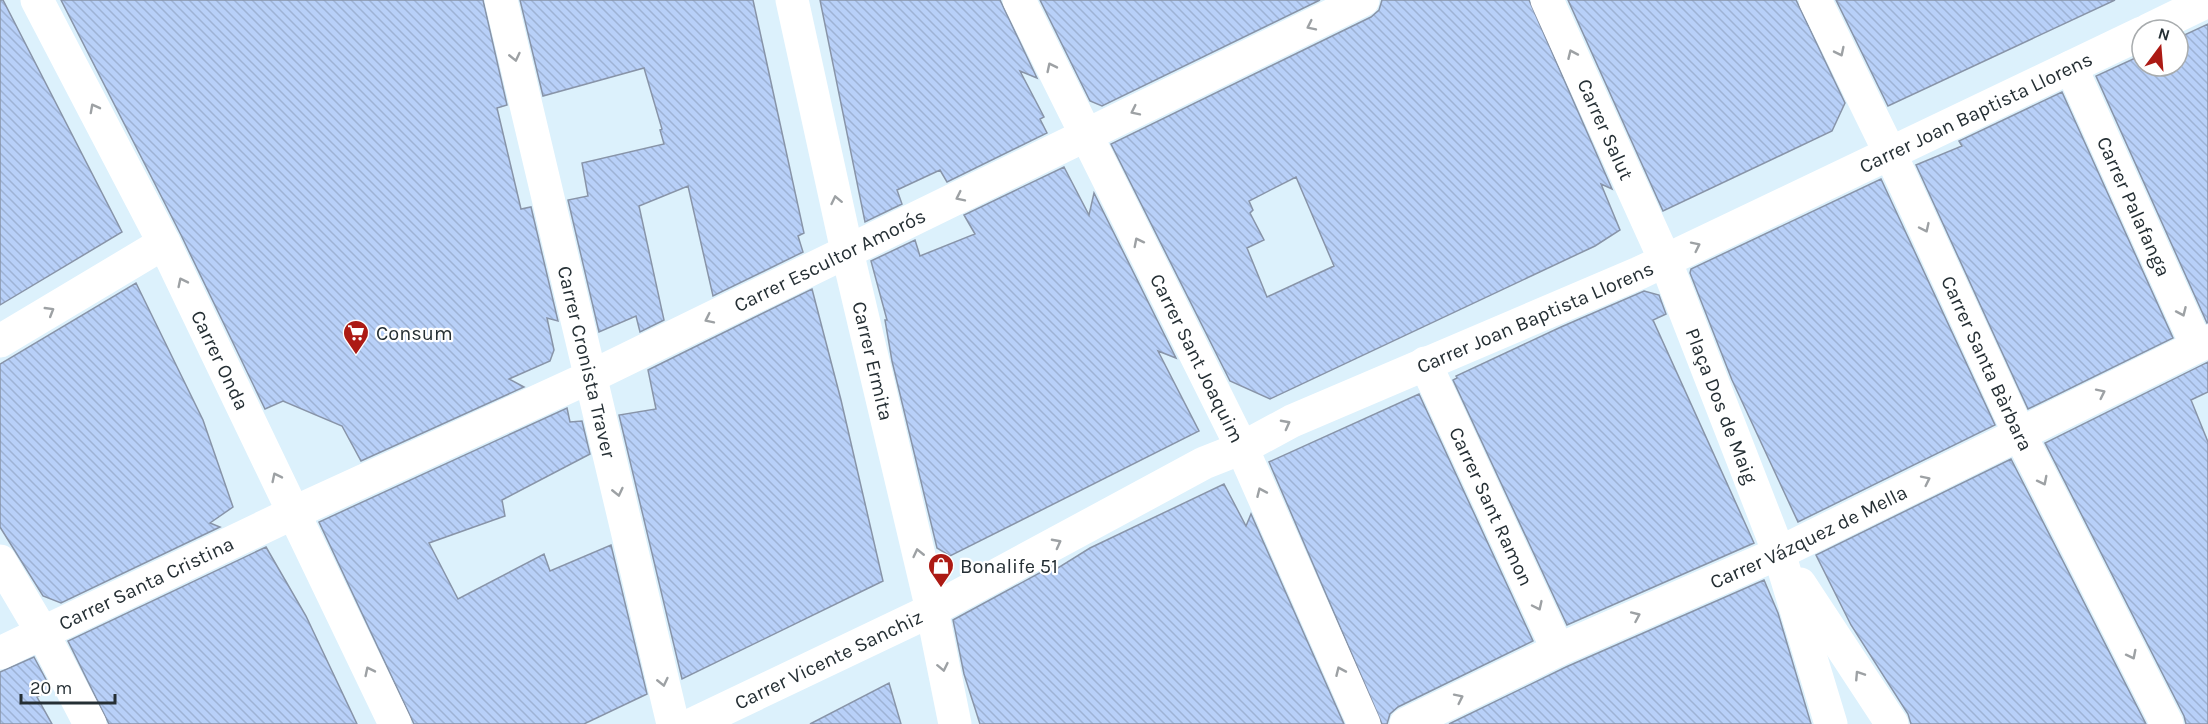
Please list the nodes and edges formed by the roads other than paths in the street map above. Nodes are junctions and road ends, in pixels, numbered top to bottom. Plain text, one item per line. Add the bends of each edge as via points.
1 (37, 0) edge
2 (501, 0) edge
3 (792, 0) edge
4 (1019, 0) edge
5 (1363, 0) edge
6 (1547, 0) edge
7 (1815, 0) edge
8 (2208, 2) edge
9 (2174, 18) edge
10 (2130, 39) edge
11 (2071, 67) junction
12 (1085, 136) junction
13 (1890, 153) junction
14 (164, 243) junction
15 (847, 251) junction
16 (1665, 260) junction
17 (0, 341) edge
18 (2203, 344) edge
19 (1425, 363) junction
20 (590, 377) junction
21 (2019, 434) junction
22 (1242, 448) junction
23 (293, 513) junction
24 (1779, 553) junction
25 (0, 561) edge
26 (932, 610) junction
27 (42, 632) junction
28 (1558, 650) junction
29 (0, 653) edge
30 (90, 724) edge
31 (395, 724) edge
32 (673, 724) edge
33 (693, 724) edge
34 (955, 724) edge
35 (1364, 724) edge
36 (1406, 724) edge
37 (1831, 724) edge
38 (1892, 724) edge
39 (2167, 724) edge

14 -> 1 street, Carrer Onda
2 -> 20 street, Carrer Cronista Traver
15 -> 3 street, Carrer Ermita
12 -> 4 street, Carrer Sant Joaquim
5 -> 12 street, Carrer Escultor Amorós
16 -> 6 street, Carrer Salut
7 -> 13 street, Carrer Santa Bàrbara
8 - 9 street
10 - 11 street, Carrer Joan Baptista Llorens
11 - 13 street, Carrer Joan Baptista Llorens
11 -> 18 street, Carrer Palafanga
12 -> 15 street, Carrer Escultor Amorós
22 -> 12 street, Carrer Sant Joaquim
16 -> 13 street, Carrer Joan Baptista Llorens
13 -> 21 street, Carrer Santa Bàrbara
17 -> 14 street
23 -> 14 street, Carrer Onda
15 -> 20 street, Carrer Escultor Amorós
26 -> 15 street, Carrer Ermita
16 - 19 street, Carrer Joan Baptista Llorens
16 - 24 street, Plaça Dos de Maig
21 -> 18 street, Carrer Vázquez de Mella
22 -> 19 street, Carrer Joan Baptista Llorens via 1292,421
19 -> 28 street, Carrer Sant Ramon
20 - 23 street, Carrer Escultor Amorós
20 -> 32 street, Carrer Cronista Traver
24 -> 21 street, Carrer Vázquez de Mella
21 -> 39 street, Carrer Santa Bàrbara
26 -> 22 street, Carrer Joan Baptista Llorens via 1204,463
35 -> 22 street, Carrer Sant Joaquim
23 - 27 street, Carrer Santa Cristina
31 -> 23 street, Carrer Onda
28 -> 24 street, Carrer Vázquez de Mella
24 - 37 street, Plaça Dos de Maig
38 -> 24 street, Plaça Dos de Maig
25 - 27 street
26 - 33 street, Carrer Vicente Sanchiz
26 -> 34 street, Carrer Ermita
27 - 29 street, Carrer Santa Cristina
27 - 30 street
36 -> 28 street, Carrer Vázquez de Mella

